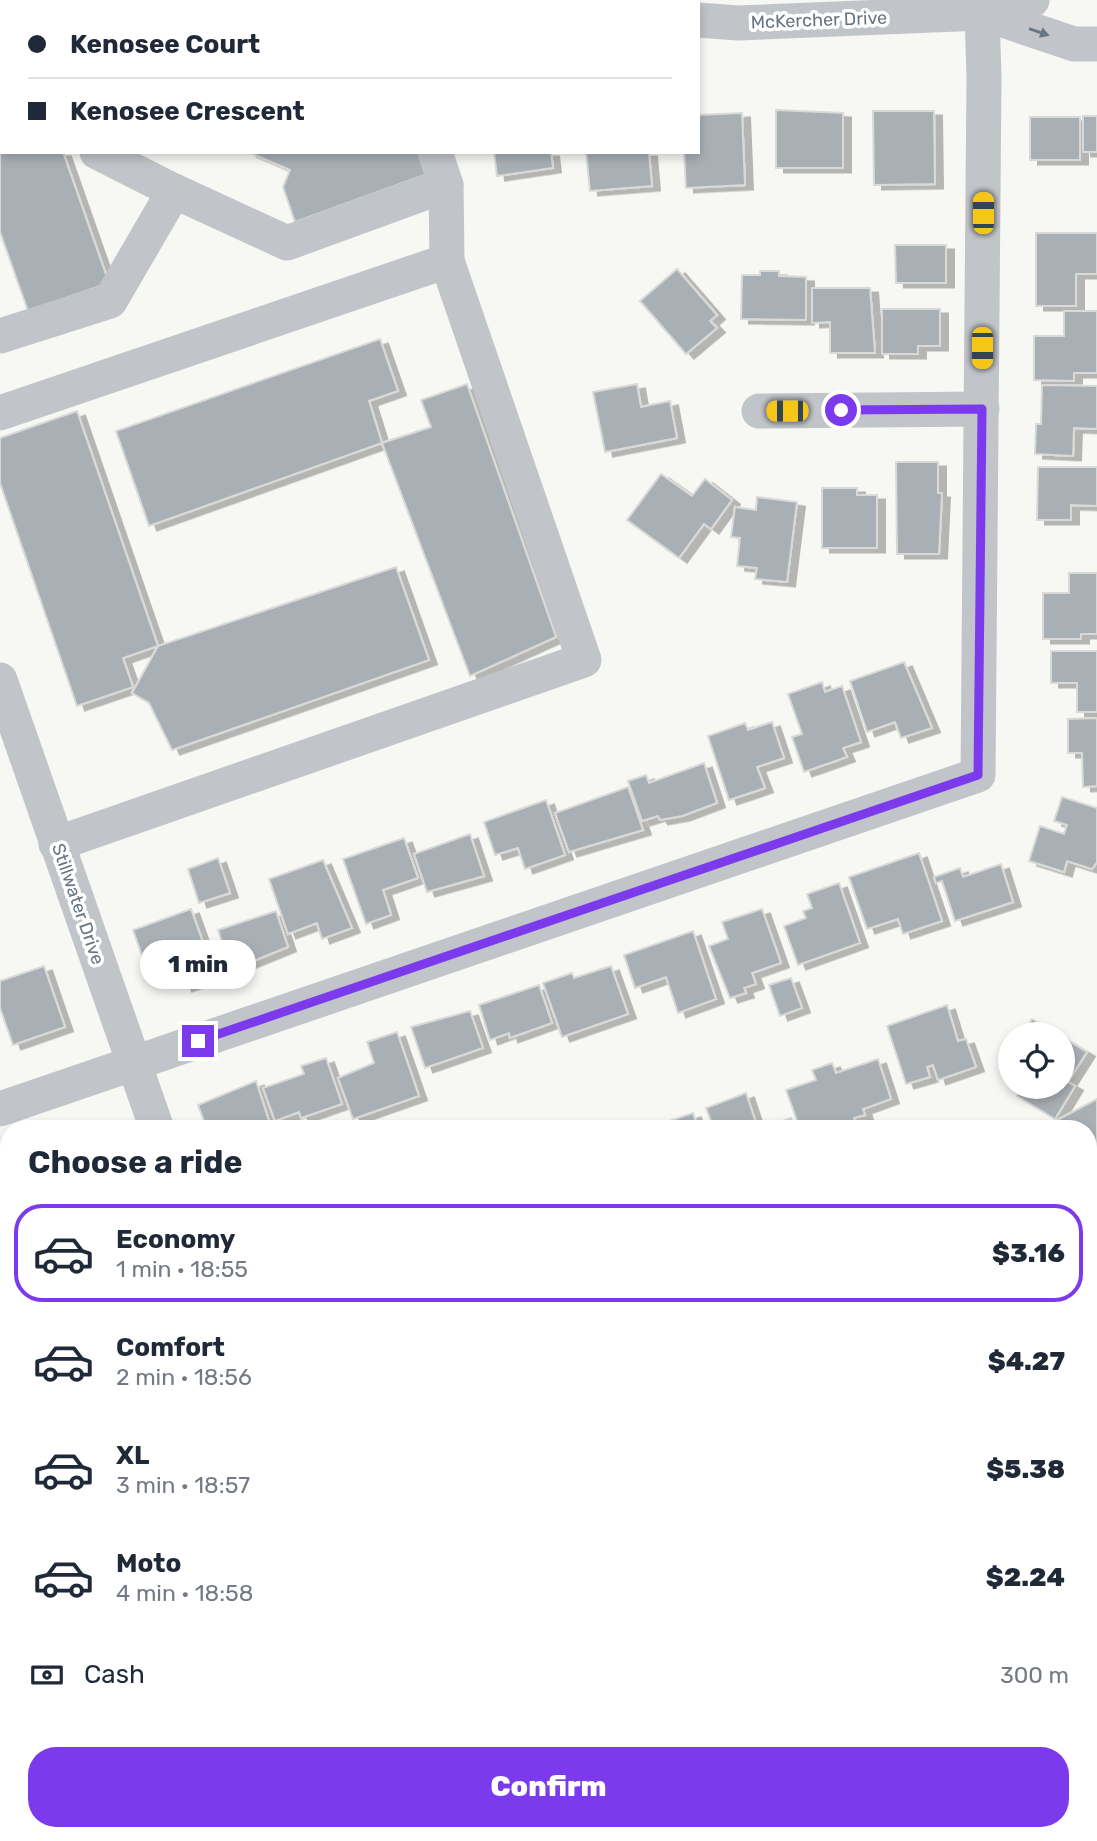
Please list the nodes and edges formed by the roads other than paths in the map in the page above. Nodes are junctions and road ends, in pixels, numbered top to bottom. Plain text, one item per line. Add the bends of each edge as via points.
1 (1032, 0) edge
2 (982, 13) junction
3 (700, 20) edge
4 (1097, 44) edge
5 (101, 154) edge
6 (437, 154) edge
7 (446, 185) junction
8 (174, 191) junction
9 (447, 261) junction
10 (0, 336) edge
11 (982, 409) junction
12 (759, 411) dead end
13 (0, 412) edge
14 (0, 680) edge
15 (56, 844) junction
16 (133, 1064) junction
17 (0, 1110) edge
18 (154, 1120) edge

1 - 2 street, McKercher Drive
2 - 3 street, McKercher Drive via 738,23
2 -> 4 street, McKercher Drive via 1074,44
2 - 11 street
5 - 8 street
6 - 7 street
7 - 8 street via 287,243
7 - 9 street
8 - 10 street via 110,301
9 - 13 street
9 - 15 street via 584,660
11 - 12 street
11 - 16 street via 978,775
14 - 15 street, Stillwater Drive
15 - 16 street, Stillwater Drive
16 - 17 street
16 - 18 street, Stillwater Drive

